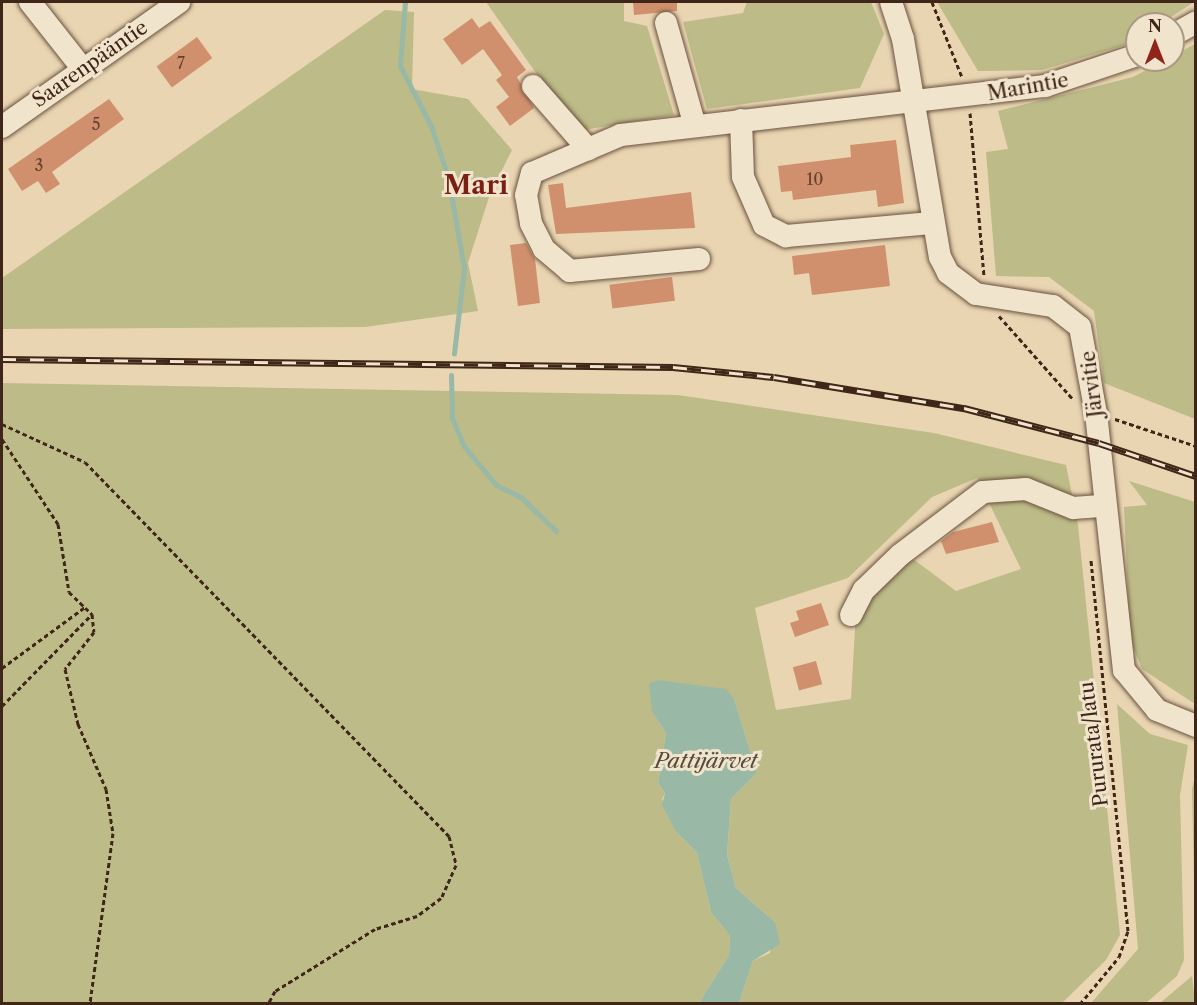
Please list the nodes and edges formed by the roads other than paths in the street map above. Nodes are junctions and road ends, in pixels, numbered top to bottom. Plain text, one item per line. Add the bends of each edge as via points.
1 (30, 2) edge
2 (179, 2) edge
3 (891, 2) edge
4 (666, 23) dead end
5 (1125, 59) edge
6 (83, 69) junction
7 (533, 86) dead end
8 (914, 102) junction
9 (741, 120) junction
10 (695, 126) junction
11 (2, 127) edge
12 (588, 149) junction
13 (931, 223) junction
14 (699, 259) dead end
15 (1104, 506) junction
16 (850, 615) dead end
17 (1196, 726) edge

1 - 6 street
2 - 6 street, Saarenpääntie
3 - 8 street
4 - 10 street
5 - 8 street, Marintie via 1045,87
6 - 11 street, Saarenpääntie
7 - 12 street
8 - 9 street, Marintie
8 - 13 street, Järvitie
9 - 10 street, Marintie
9 - 13 street via 743,177 764,225 786,236
10 - 12 street, Marintie via 621,135
12 - 14 street, Marintie via 532,173 526,195 531,223 544,249 570,271
13 - 15 street, Järvitie via 948,273 992,299 1041,303 1072,316 1086,339 1087,410
15 - 16 street via 1073,508 1026,489 984,492 900,555 864,590
15 - 17 street, Järvitie via 1124,670 1157,710

